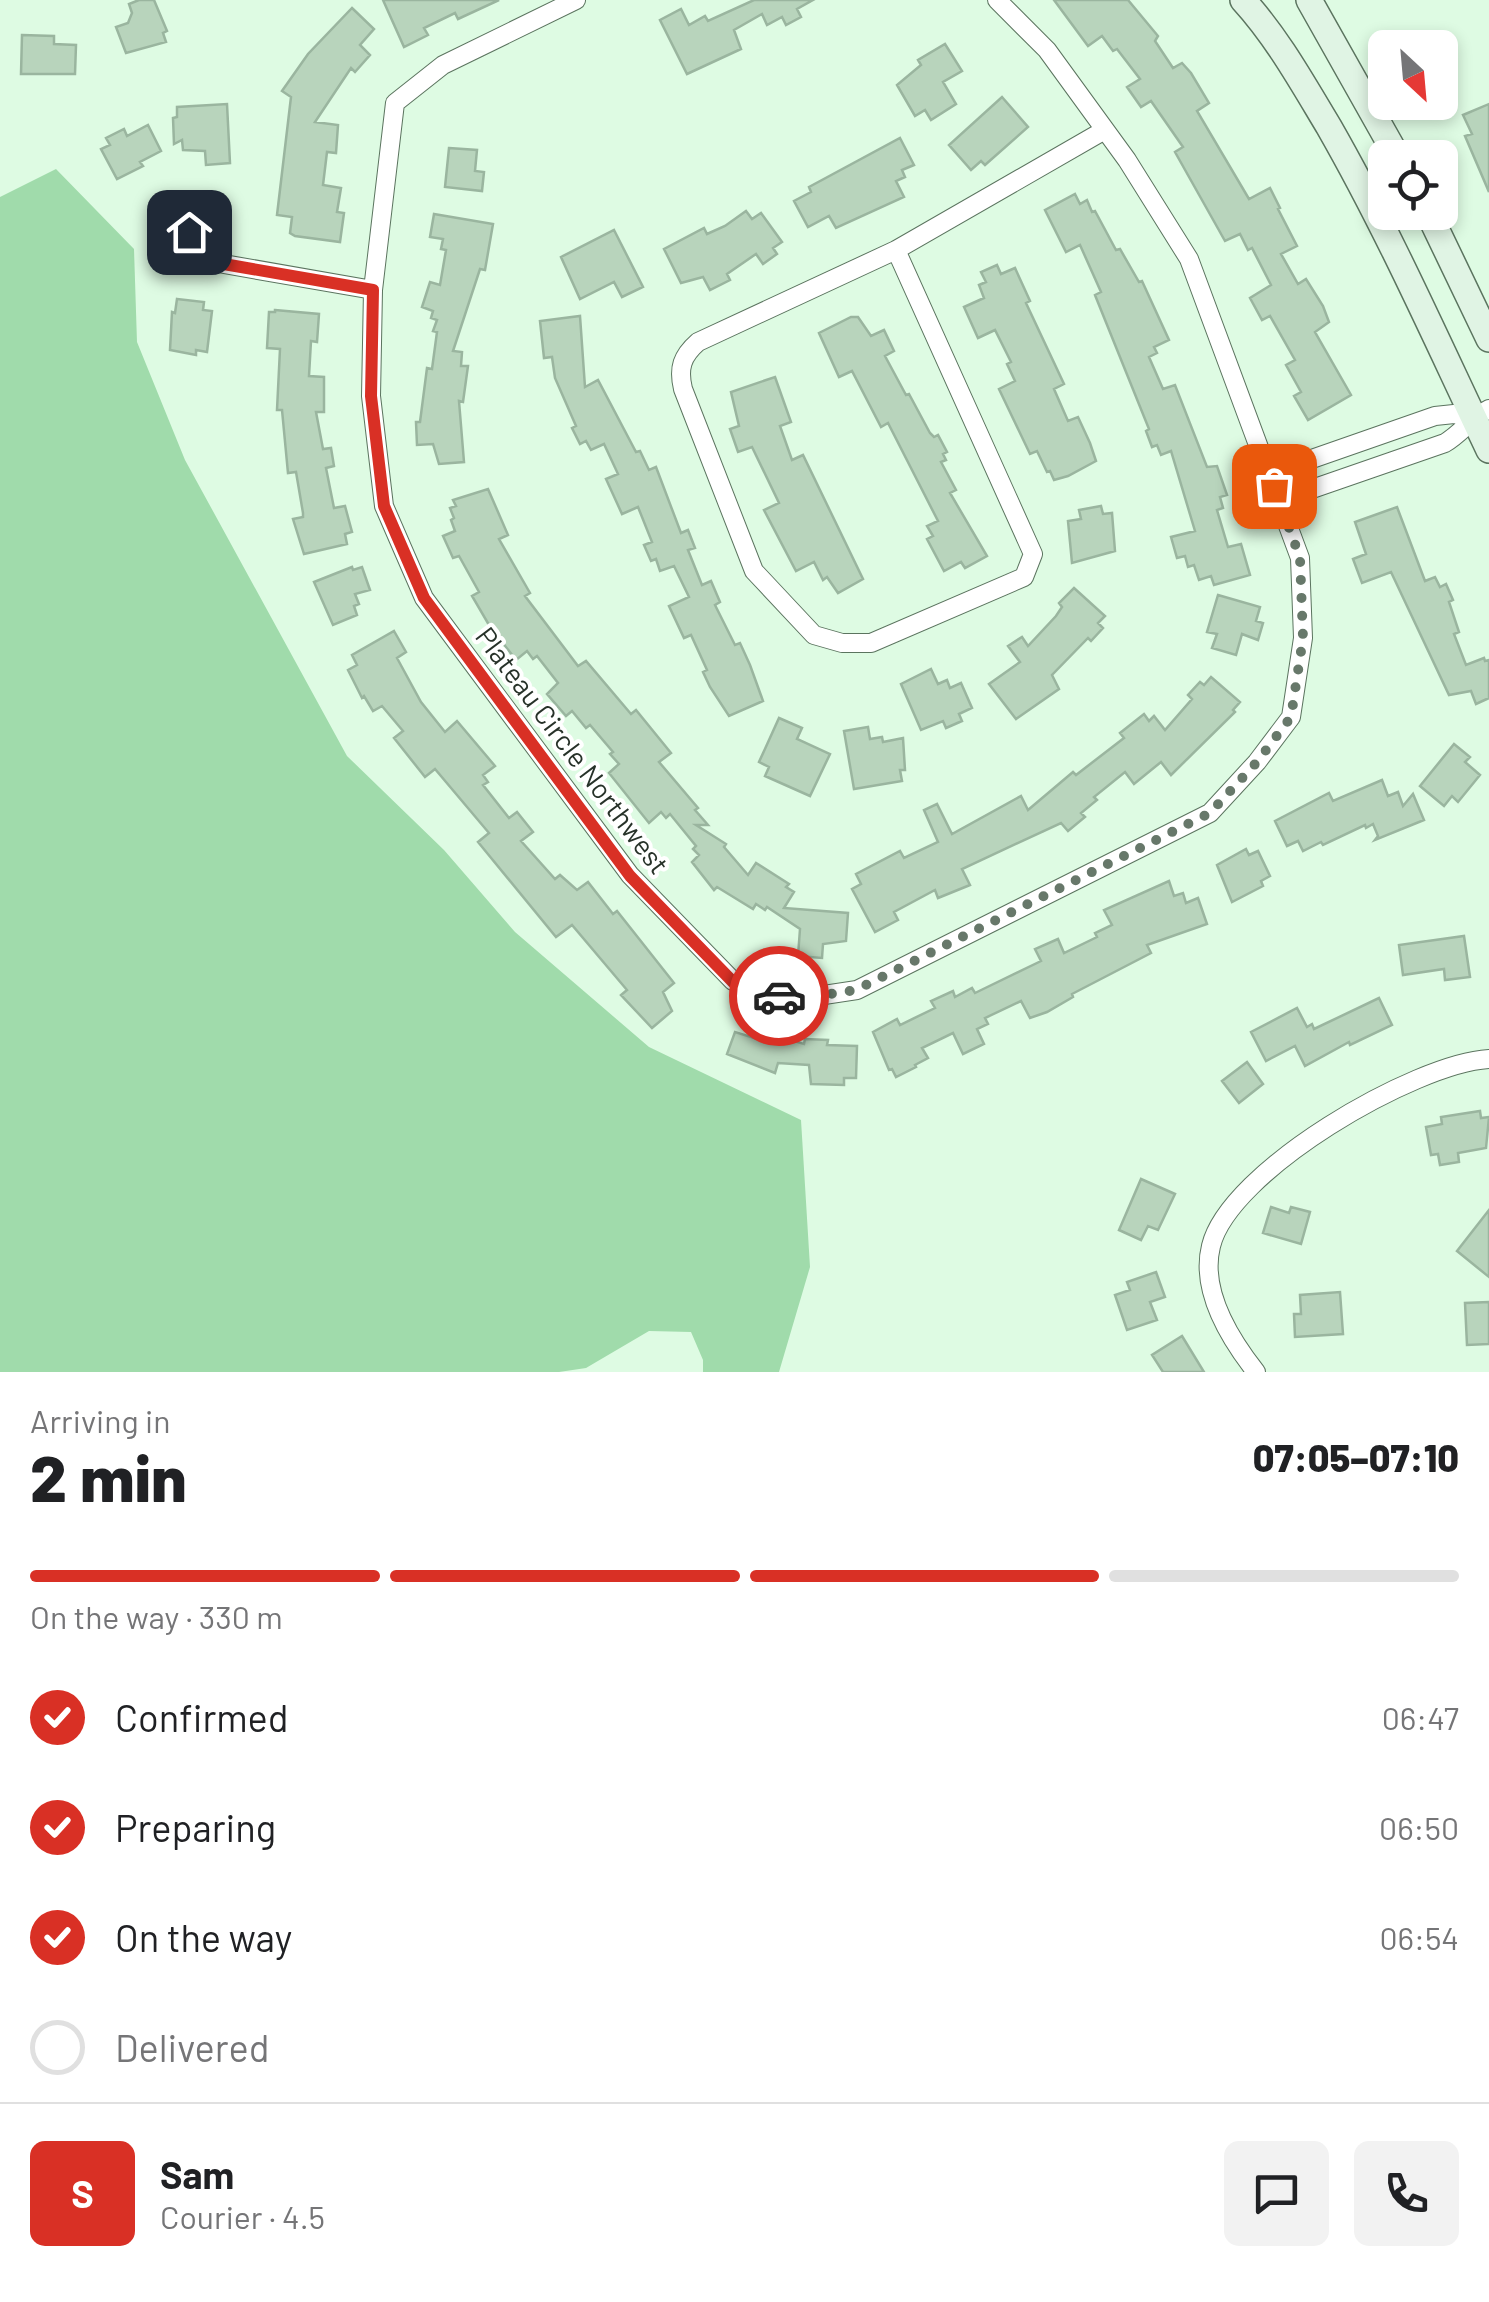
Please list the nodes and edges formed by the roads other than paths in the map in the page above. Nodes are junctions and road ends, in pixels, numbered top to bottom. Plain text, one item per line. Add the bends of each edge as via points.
1 (576, 0) edge
2 (996, 0) edge
3 (1243, 0) edge
4 (1310, 0) edge
5 (1103, 131) junction
6 (1388, 140) edge
7 (1437, 230) edge
8 (189, 232) dead end
9 (896, 250) junction
10 (373, 290) junction
11 (1489, 339) edge
12 (1481, 413) edge
13 (1489, 450) edge
14 (1274, 486) junction
15 (1489, 1059) edge
16 (1256, 1372) edge

1 - 10 street, Plateau Circle Northwest via 442,65 395,103
2 - 5 street, Plateau Circle Northwest via 1046,50
3 - 12 main road via 1358,176
4 - 6 main road
5 - 9 street
5 - 14 street, Plateau Circle Northwest via 1189,259
7 - 11 main road
8 - 10 street via 218,263
9 - 9 street via 698,342 680,368 754,571 814,635 842,642 871,643 1024,577 1033,554
10 - 14 street, Plateau Circle Northwest via 371,396 384,506 424,598 630,876 733,982 791,1000 856,990 1210,813 1291,717 1303,638 1300,558
12 - 13 main road
12 - 14 street via 1435,416 1306,461
12 - 14 street via 1446,443 1312,489
15 - 16 street via 1439,1070 1343,1117 1259,1181 1222,1220 1210,1246 1213,1290 1235,1344

